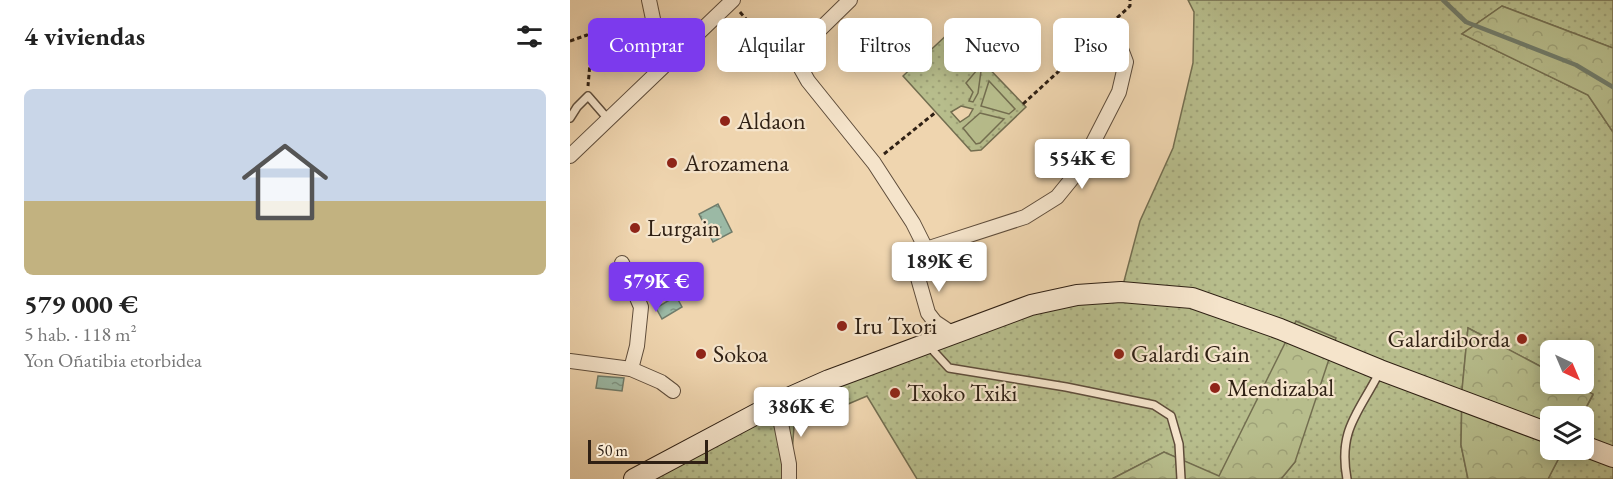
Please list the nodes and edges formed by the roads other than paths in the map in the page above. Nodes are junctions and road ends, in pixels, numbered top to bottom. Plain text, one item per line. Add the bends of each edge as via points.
1 (649, 0) edge
2 (850, 0) edge
3 (732, 1) edge
4 (653, 18) edge
5 (1124, 72) edge
6 (570, 118) edge
7 (608, 119) junction
8 (570, 156) edge
9 (926, 249) junction
10 (622, 263) dead end
11 (953, 334) junction
12 (927, 344) junction
13 (570, 361) edge
14 (631, 369) junction
15 (1380, 370) junction
16 (673, 391) dead end
17 (777, 403) junction
18 (1540, 430) edge
19 (1594, 450) edge
20 (1613, 457) edge
21 (634, 479) edge
22 (789, 479) edge
23 (1181, 479) edge
24 (1347, 479) edge

1 - 4 street
2 - 9 street via 806,43 799,65 874,163
3 - 7 street
5 - 9 street via 1119,92 1079,170 1057,197 1025,217
6 - 7 lane via 588,96
7 - 8 street
9 - 11 street via 914,264 928,313
10 - 14 street via 641,307
11 - 12 main road
11 - 15 main road via 1059,298 1142,292 1192,298
12 - 17 main road
12 - 23 lane via 949,368 1154,405 1171,416 1179,444
13 - 14 street
14 - 16 street
15 - 18 main road
15 - 24 lane via 1346,434
17 - 21 main road
17 - 22 street
19 - 20 main road

